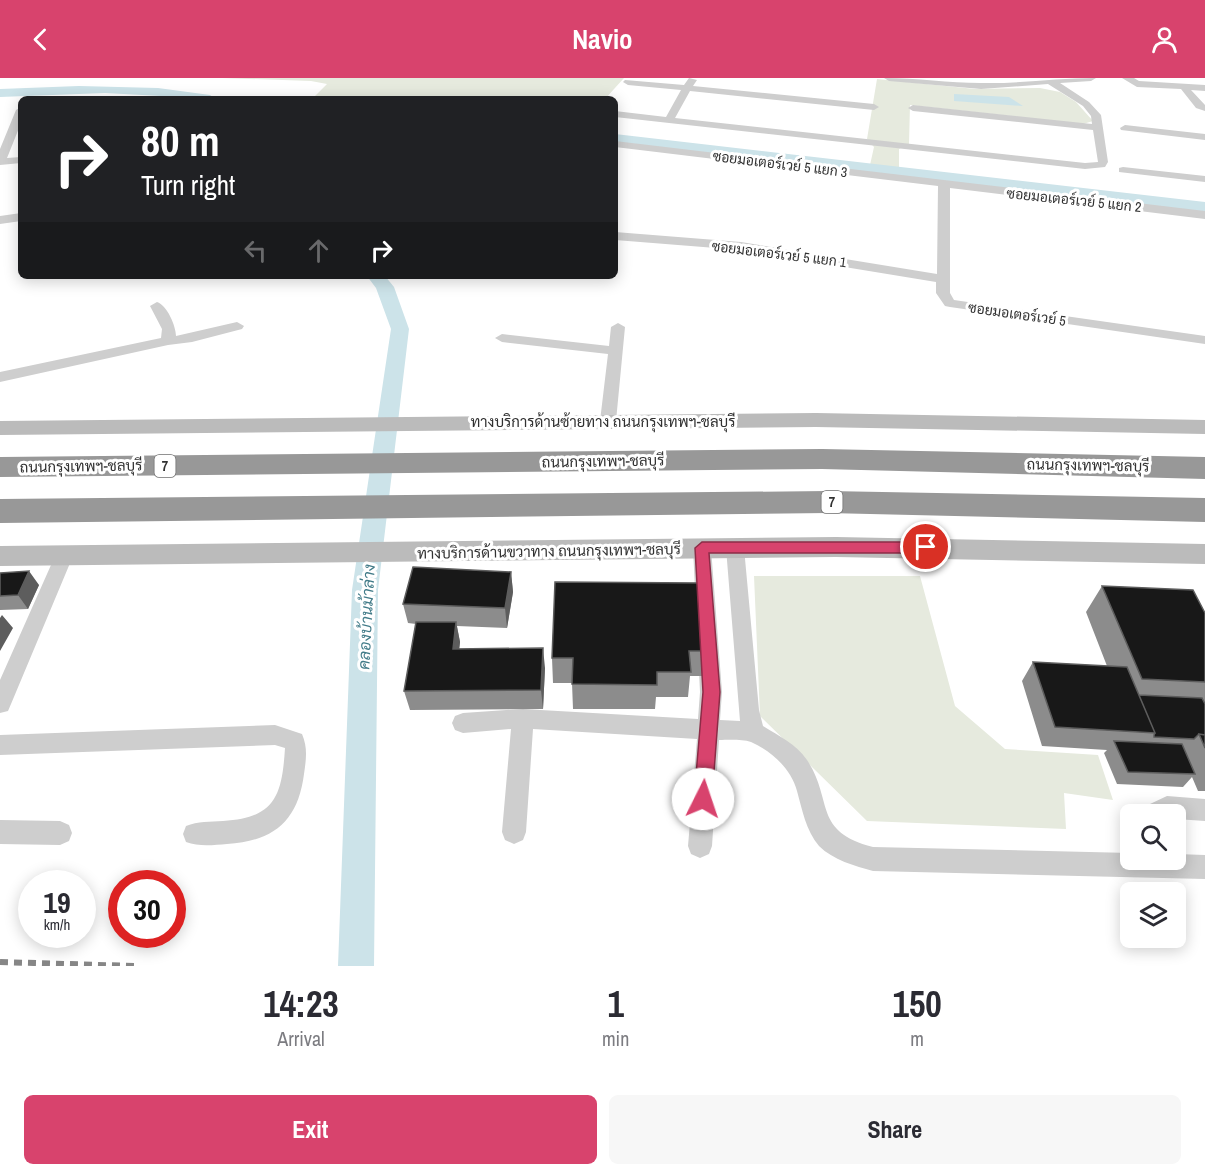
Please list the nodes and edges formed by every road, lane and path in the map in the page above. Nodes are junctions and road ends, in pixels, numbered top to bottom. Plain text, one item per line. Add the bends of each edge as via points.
1 (693, 78) edge
2 (889, 78) edge
3 (1091, 78) edge
4 (1127, 78) edge
5 (1050, 81) junction
6 (628, 82) dead end
7 (1184, 87) junction
8 (687, 88) junction
9 (1205, 88) edge
10 (874, 107) dead end
11 (913, 108) dead end
12 (1205, 108) edge
13 (618, 114) edge
14 (18, 118) edge
15 (669, 120) junction
16 (5, 121) dead end
17 (18, 122) edge
18 (1099, 128) junction
19 (1125, 128) dead end
20 (1205, 136) edge
21 (618, 144) edge
22 (18, 160) edge
23 (0, 162) edge
24 (1124, 170) dead end
25 (1205, 179) edge
26 (944, 185) junction
27 (1205, 215) edge
28 (18, 218) edge
29 (0, 220) edge
30 (618, 236) edge
31 (943, 279) junction
32 (157, 306) dead end
33 (237, 326) dead end
34 (618, 327) dead end
35 (502, 338) dead end
36 (1205, 340) edge
37 (168, 341) junction
38 (616, 351) junction
39 (0, 377) edge
40 (608, 421) junction
41 (1205, 427) edge
42 (0, 428) edge
43 (0, 467) edge
44 (1205, 468) edge
45 (1205, 510) edge
46 (0, 511) edge
47 (702, 548) junction
48 (735, 548) junction
49 (1205, 554) edge
50 (0, 556) edge
51 (64, 556) junction
52 (0, 704) edge
53 (523, 719) junction
54 (463, 723) dead end
55 (709, 728) junction
56 (753, 732) junction
57 (0, 745) edge
58 (1186, 808) edge
59 (1205, 810) edge
60 (0, 832) edge
61 (514, 832) dead end
62 (60, 833) dead end
63 (195, 834) dead end
64 (700, 846) dead end
65 (1120, 862) edge
66 (1186, 865) edge
67 (1205, 867) edge

1 - 8 street
2 - 5 street via 981,86
3 - 5 street
4 - 7 street via 1137,84
5 - 18 street via 1092,109
6 - 8 street
7 - 9 street
7 - 12 street
8 - 10 street
8 - 15 street
11 - 18 street
13 - 15 street
14 - 16 street
15 - 18 street via 1097,167 1103,162
17 - 23 street
19 - 20 street
21 - 26 street, ซอยมอเตอร์เวย์ 5 แยก 3
22 - 23 street
24 - 25 street
26 - 27 street, ซอยมอเตอร์เวย์ 5 แยก 2
26 - 31 street, ซอยมอเตอร์เวย์ 5
28 - 29 street
30 - 31 street, ซอยมอเตอร์เวย์ 5 แยก 1 via 741,246
31 - 36 street, ซอยมอเตอร์เวย์ 5 via 944,298 956,305
32 - 37 street via 169,328
33 - 37 street
34 - 38 street
35 - 38 street
37 - 39 street
38 - 40 street
40 - 41 main road, ทางบริการด้านซ้ายทาง ถนนกรุงเทพฯ-ชลบุรี via 816,420
40 - 42 main road, ทางบริการด้านซ้ายทาง ถนนกรุงเทพฯ-ชลบุรี
43 - 44 highway, ถนนกรุงเทพฯ-ชลบุรี / 7 via 822,459
45 - 46 highway, 7 via 828,502
47 - 48 main road, ทางบริการด้านขวาทาง ถนนกรุงเทพฯ-ชลบุรี
47 - 51 main road, ทางบริการด้านขวาทาง ถนนกรุงเทพฯ-ชลบุรี
47 - 55 street via 711,692
48 - 49 main road, ทางบริการด้านขวาทาง ถนนกรุงเทพฯ-ชลบุรี
48 - 56 street
50 - 51 main road, ทางบริการด้านขวาทาง ถนนกรุงเทพฯ-ชลบุรี
51 - 52 street
53 - 54 street
53 - 55 street
53 - 61 street
55 - 56 street
55 - 64 street
56 - 65 street via 780,747 793,760 802,773 818,823 831,842 847,852 873,859
57 - 63 street via 274,735 294,741 288,795 278,816 244,831
58 - 59 street
60 - 62 street
66 - 67 street

